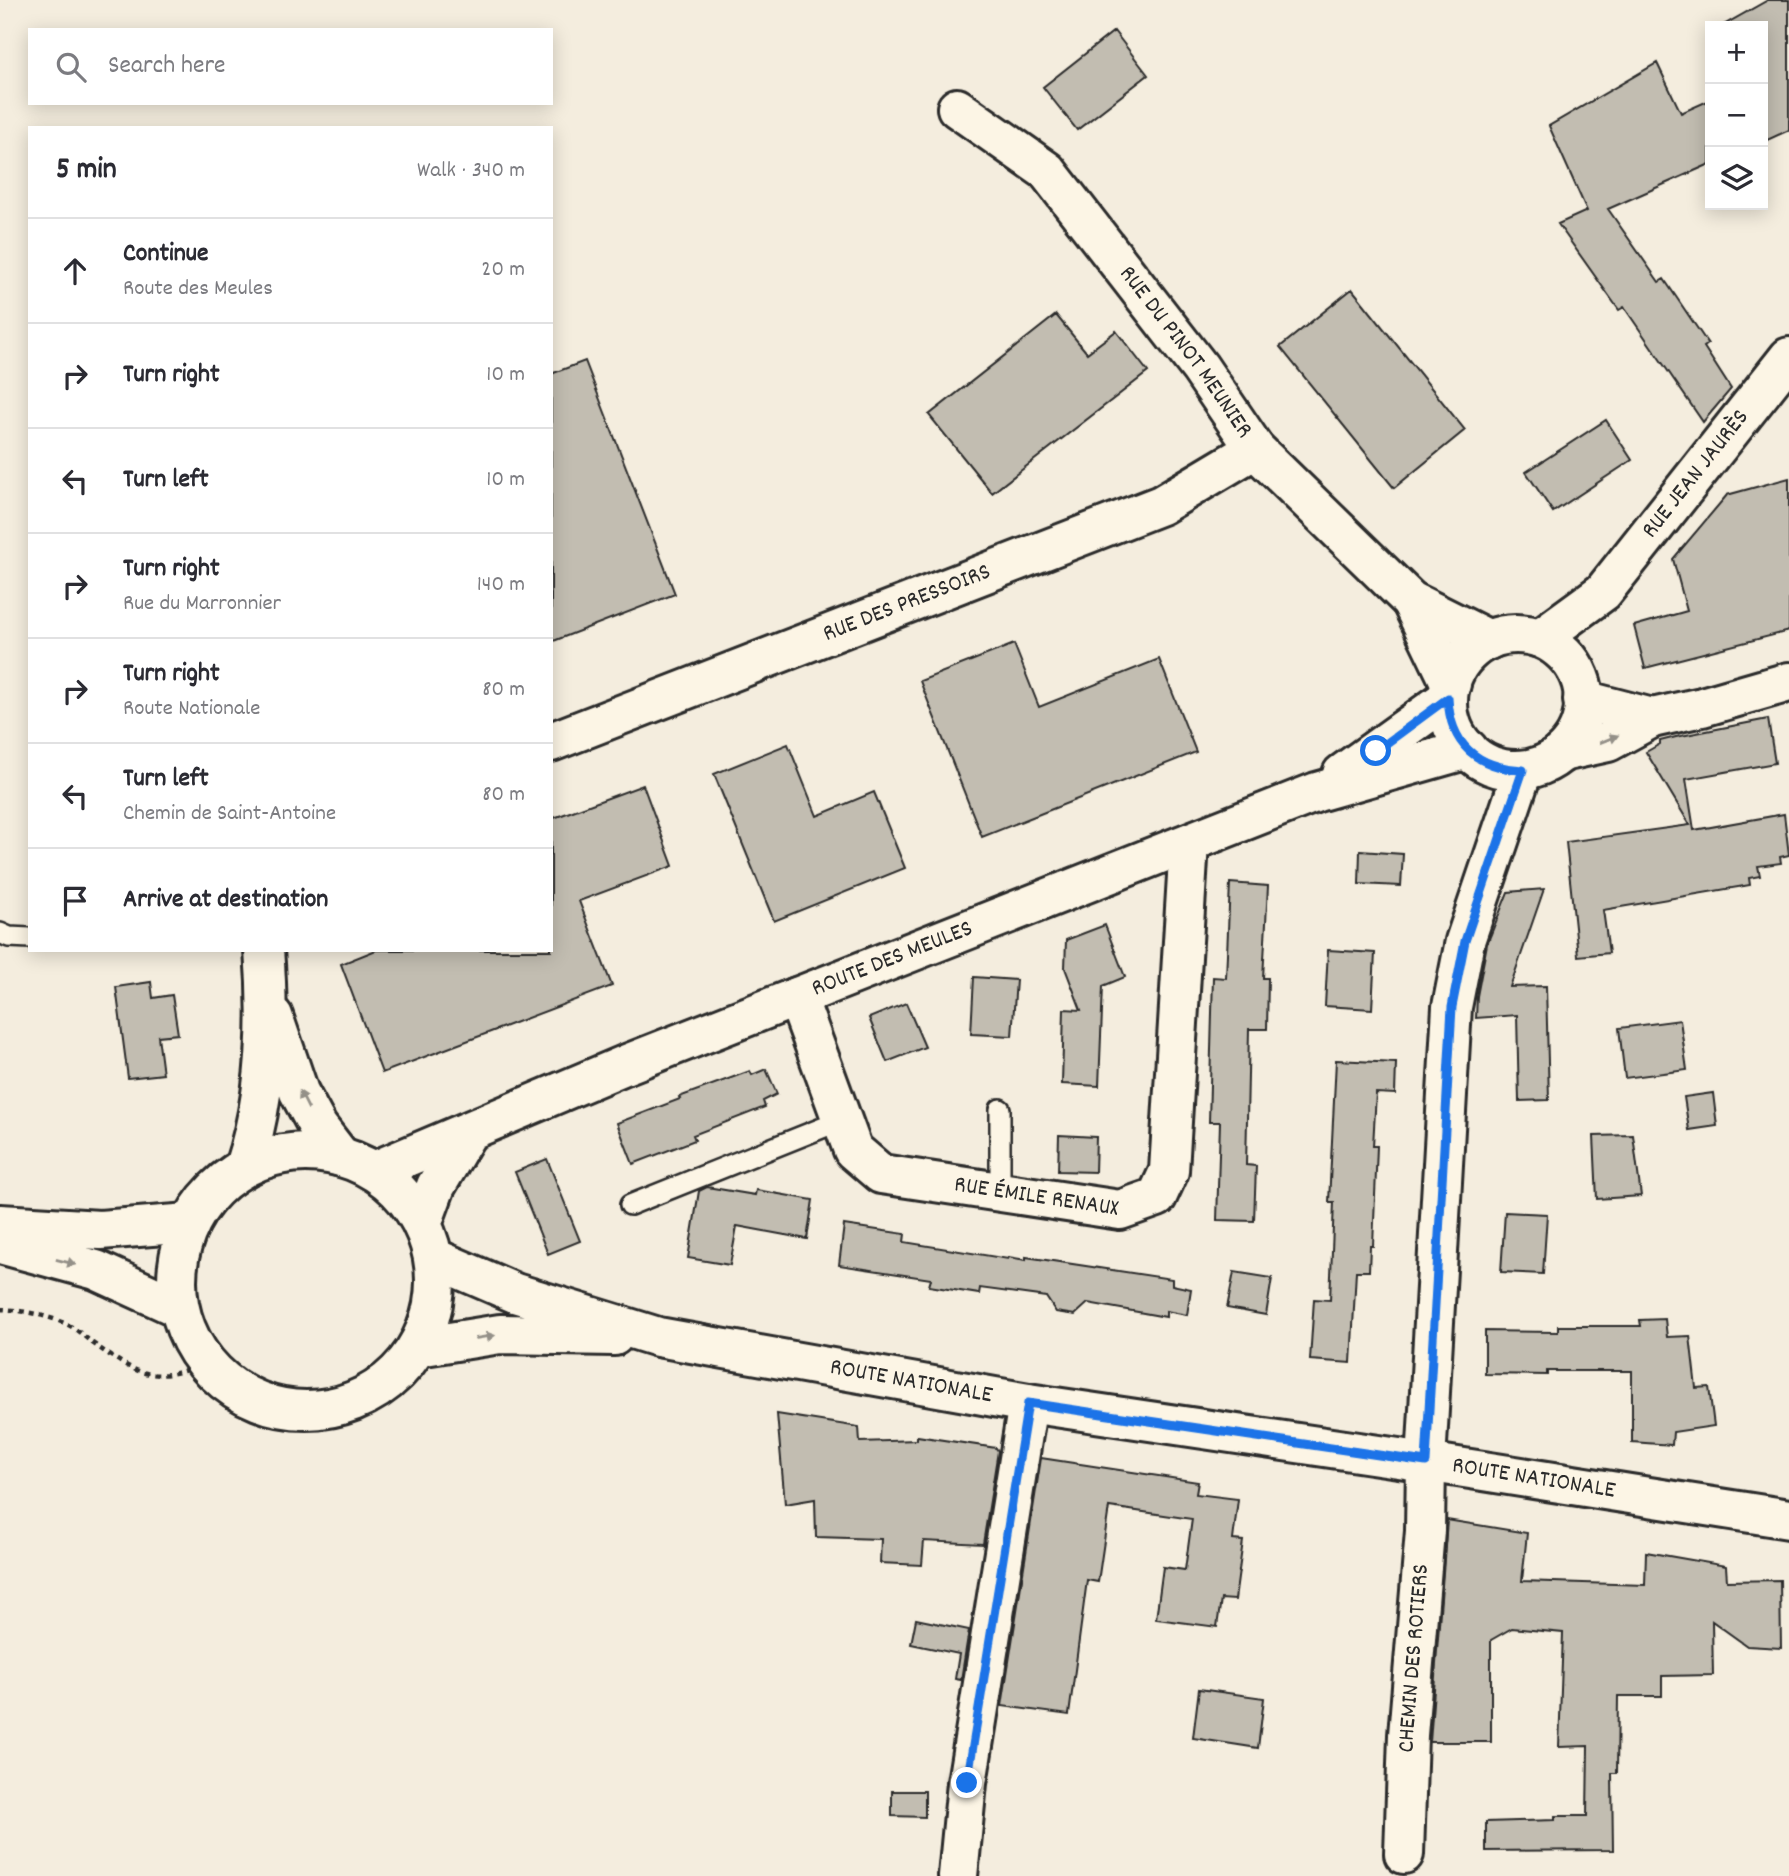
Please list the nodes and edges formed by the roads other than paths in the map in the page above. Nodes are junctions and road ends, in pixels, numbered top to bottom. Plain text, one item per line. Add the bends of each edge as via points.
1 (957, 108) dead end
2 (1789, 357) edge
3 (1255, 449) junction
4 (1603, 592) junction
5 (1411, 601) junction
6 (1539, 638) junction
7 (1489, 640) junction
8 (1789, 682) edge
9 (1580, 685) junction
10 (1449, 691) junction
11 (1653, 718) junction
12 (553, 740) edge
13 (1468, 749) junction
14 (1562, 752) junction
15 (1523, 770) junction
16 (1317, 792) junction
17 (1189, 843) junction
18 (0, 933) edge
19 (28, 938) edge
20 (264, 952) edge
21 (797, 997) junction
22 (268, 1000) junction
23 (1000, 1109) dead end
24 (842, 1120) junction
25 (468, 1132) junction
26 (357, 1164) junction
27 (244, 1167) junction
28 (1000, 1192) junction
29 (630, 1205) dead end
30 (190, 1223) junction
31 (0, 1224) edge
32 (428, 1241) junction
33 (0, 1244) edge
34 (179, 1308) junction
35 (658, 1337) junction
36 (418, 1347) junction
37 (1028, 1403) junction
38 (1426, 1462) junction
39 (1789, 1519) edge
40 (1404, 1854) dead end
41 (958, 1876) edge

1 - 3 street, RUE DU PINOT MEUNIER via 1047,171 1200,368
2 - 4 street, RUE JEAN JAURÈS
3 - 5 street, RUE DU PINOT MEUNIER
3 - 12 street, RUE DES PRESSOIRS via 1161,505
4 - 6 street, RUE JEAN JAURÈS
4 - 9 street, RUE JEAN JAURÈS
5 - 7 street, RUE DU PINOT MEUNIER
5 - 10 street, RUE DU PINOT MEUNIER
6 - 7 street via 1514,634
6 - 9 street via 1561,651
7 - 10 street via 1465,658
8 - 11 street
9 - 11 street
9 - 14 street via 1582,719
10 - 13 street via 1453,728
10 - 16 street, ROUTE DES MEULES
14 -> 11 street via 1608,741
13 - 15 street via 1488,764
13 - 16 street, ROUTE DES MEULES
14 - 15 street
15 - 38 street, CHEMIN DES ROTIERS via 1465,941 1452,1007
16 - 17 street, ROUTE DES MEULES
17 - 21 street, ROUTE DES MEULES
17 - 28 street, RUE ÉMILE RENAUX via 1169,1171 1157,1197 1120,1210
18 - 19 lane
20 - 22 street
21 - 24 street, RUE ÉMILE RENAUX
21 - 25 street, ROUTE DES MEULES
26 -> 22 street via 318,1127 299,1092
22 - 27 street via 261,1096
23 - 28 lane
24 - 28 street, RUE ÉMILE RENAUX via 853,1150 881,1174
24 - 29 lane
25 - 26 street, ROUTE DES MEULES
25 - 32 street via 436,1186
26 - 27 street via 308,1152 275,1156
26 - 32 street via 402,1194
27 - 30 street via 204,1201
30 - 31 street via 100,1230
30 - 34 street via 177,1265
32 - 35 street via 514,1293
32 - 36 street via 434,1304
33 -> 34 street via 96,1270
34 - 36 street via 189,1337 206,1363 232,1387 263,1404 298,1410 333,1408 367,1396 396,1375
36 -> 35 street via 500,1334
35 - 37 street, ROUTE NATIONALE
37 - 38 street, ROUTE NATIONALE
37 - 41 street via 967,1783
38 - 39 street, ROUTE NATIONALE
38 - 40 street, CHEMIN DES ROTIERS

